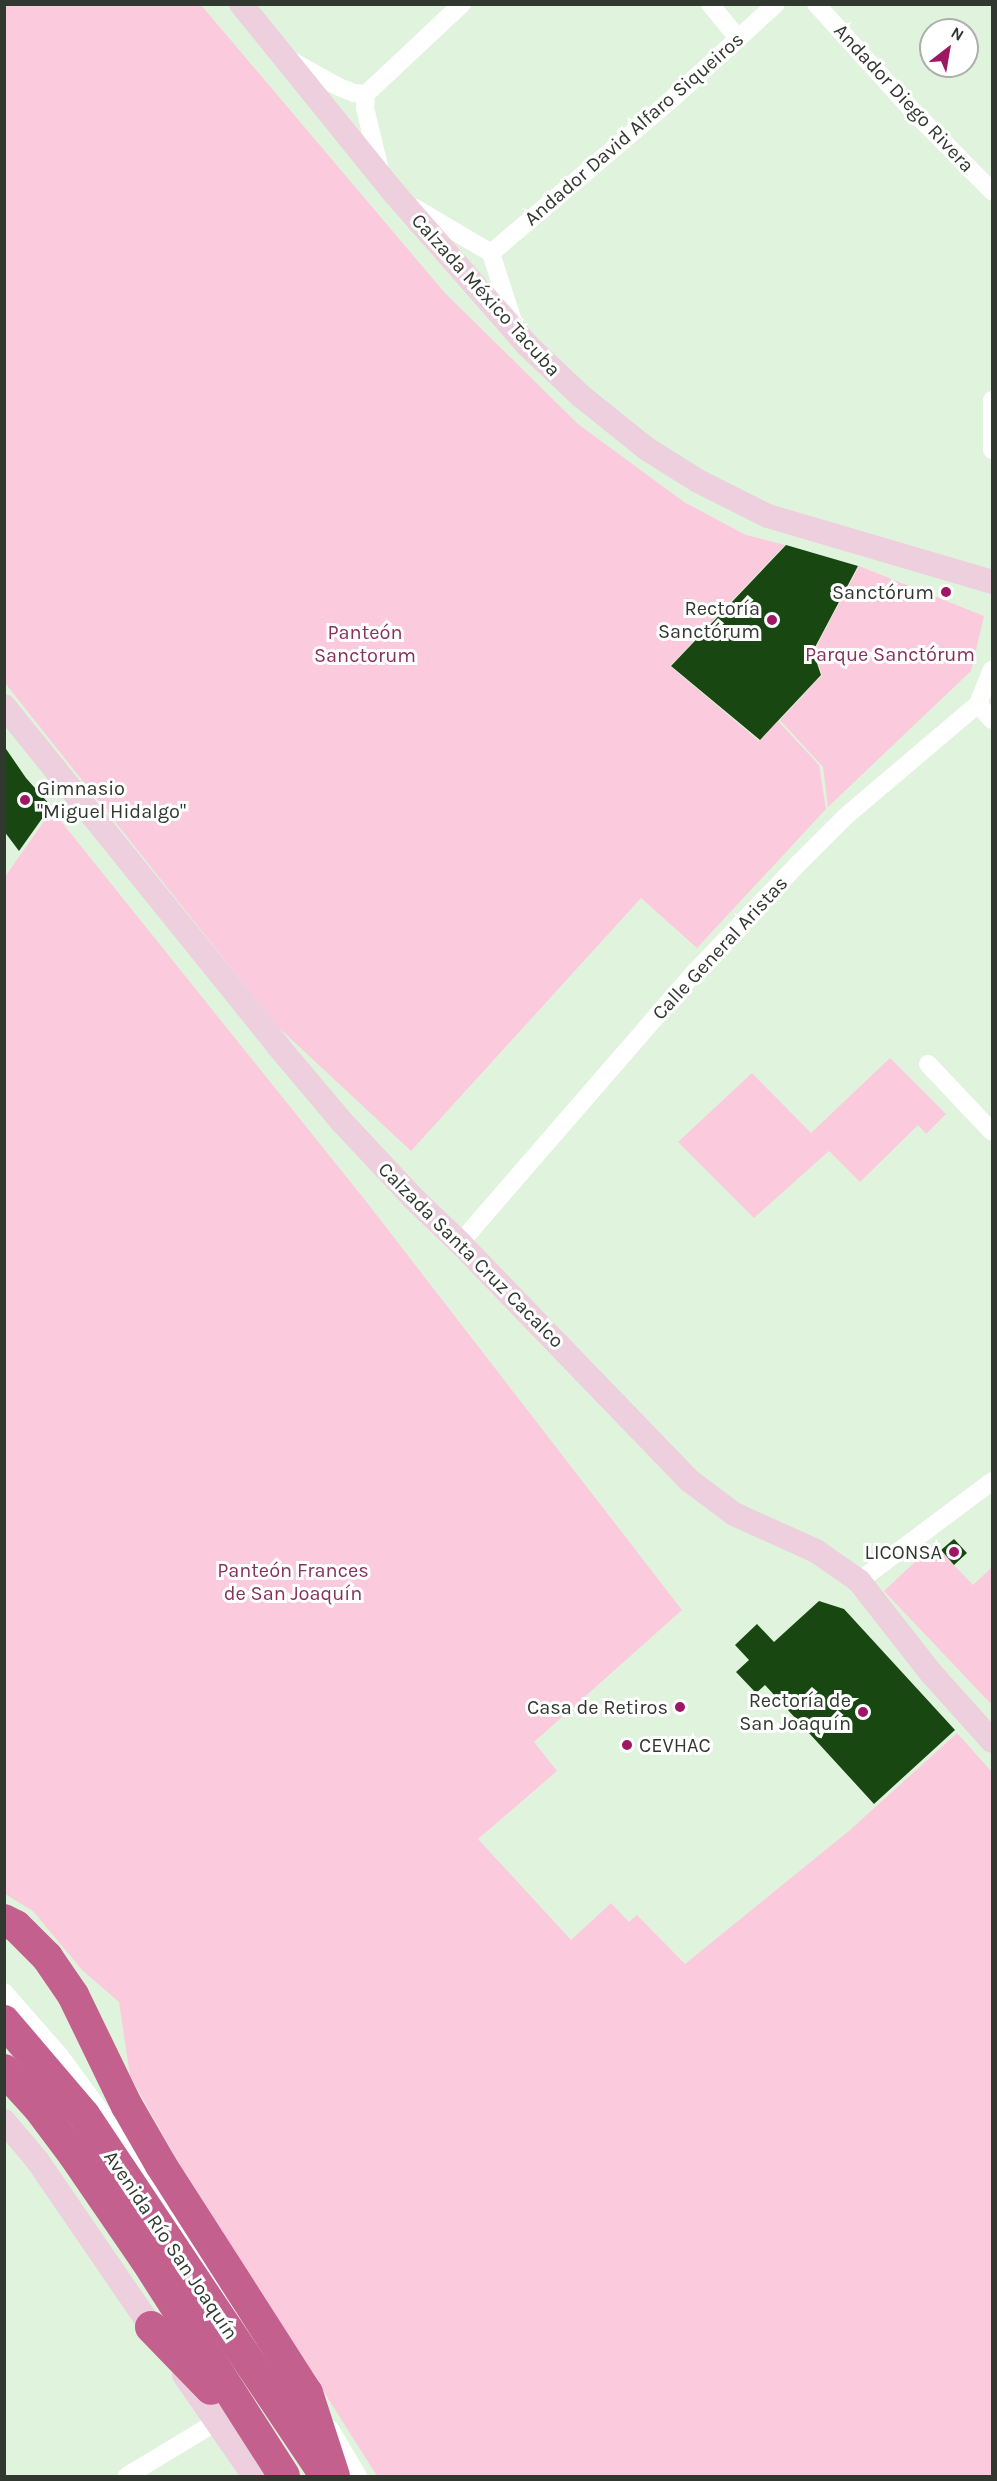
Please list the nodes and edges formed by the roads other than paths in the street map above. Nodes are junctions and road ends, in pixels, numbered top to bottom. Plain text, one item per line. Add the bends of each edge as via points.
1 (241, 4) edge
2 (462, 4) edge
3 (710, 4) edge
4 (776, 4) edge
5 (816, 4) edge
6 (737, 37) junction
7 (283, 57) junction
8 (366, 94) junction
9 (381, 175) junction
10 (993, 190) edge
11 (395, 194) junction
12 (491, 253) junction
13 (516, 332) junction
14 (993, 400) edge
15 (993, 450) edge
16 (993, 582) edge
17 (993, 670) edge
18 (978, 704) junction
19 (4, 706) edge
20 (993, 720) edge
21 (928, 1064) dead end
22 (993, 1132) edge
23 (460, 1243) junction
24 (989, 1489) edge
25 (859, 1581) junction
26 (993, 1741) edge
27 (4, 1920) edge
28 (4, 1992) edge
29 (4, 2021) edge
30 (4, 2070) edge
31 (4, 2121) edge
32 (151, 2327) junction
33 (312, 2405) junction
34 (216, 2422) junction
35 (260, 2442) junction
36 (127, 2476) edge
37 (254, 2476) edge
38 (284, 2476) edge
39 (326, 2476) edge
40 (334, 2476) edge
41 (358, 2476) edge

1 - 7 street, Calzada México Tacuba
2 - 8 street
3 - 6 street
4 - 6 street, Andador David Alfaro Siqueiros
5 - 10 street, Andador Diego Rivera via 912,110
6 - 12 street, Andador David Alfaro Siqueiros via 674,97
7 - 8 street via 339,87
7 - 9 street, Calzada México Tacuba
8 - 9 street via 365,108
9 - 11 street, Calzada México Tacuba
11 - 12 street
11 - 13 street, Calzada México Tacuba
12 - 13 street
13 - 16 street, Calzada México Tacuba via 581,396 647,449 726,496 804,528
14 - 15 street
17 - 18 street, Calle General Aristas
18 - 20 street
18 - 23 street, Calle General Aristas via 846,816 799,863 696,971
19 - 23 street, Calzada Santa Cruz Cacalco via 342,1122
21 - 22 street
23 - 25 street, Calzada Santa Cruz Cacalco via 690,1481 734,1514 816,1551
24 - 25 street
25 - 26 street, Calzada Santa Cruz Cacalco via 931,1673
27 - 33 highway via 16,1926 47,1957 73,1995 127,2106
28 - 33 street via 60,2056 124,2143 207,2269
29 - 39 highway, Avenida Río San Joaquín via 84,2115
30 - 35 highway, Avenida Río San Joaquín via 74,2155 146,2260
31 - 32 street via 32,2152
32 - 34 street
32 - 35 highway
33 - 40 highway
33 - 41 street
34 - 36 street
34 - 37 street
35 - 38 highway, Avenida Río San Joaquín

